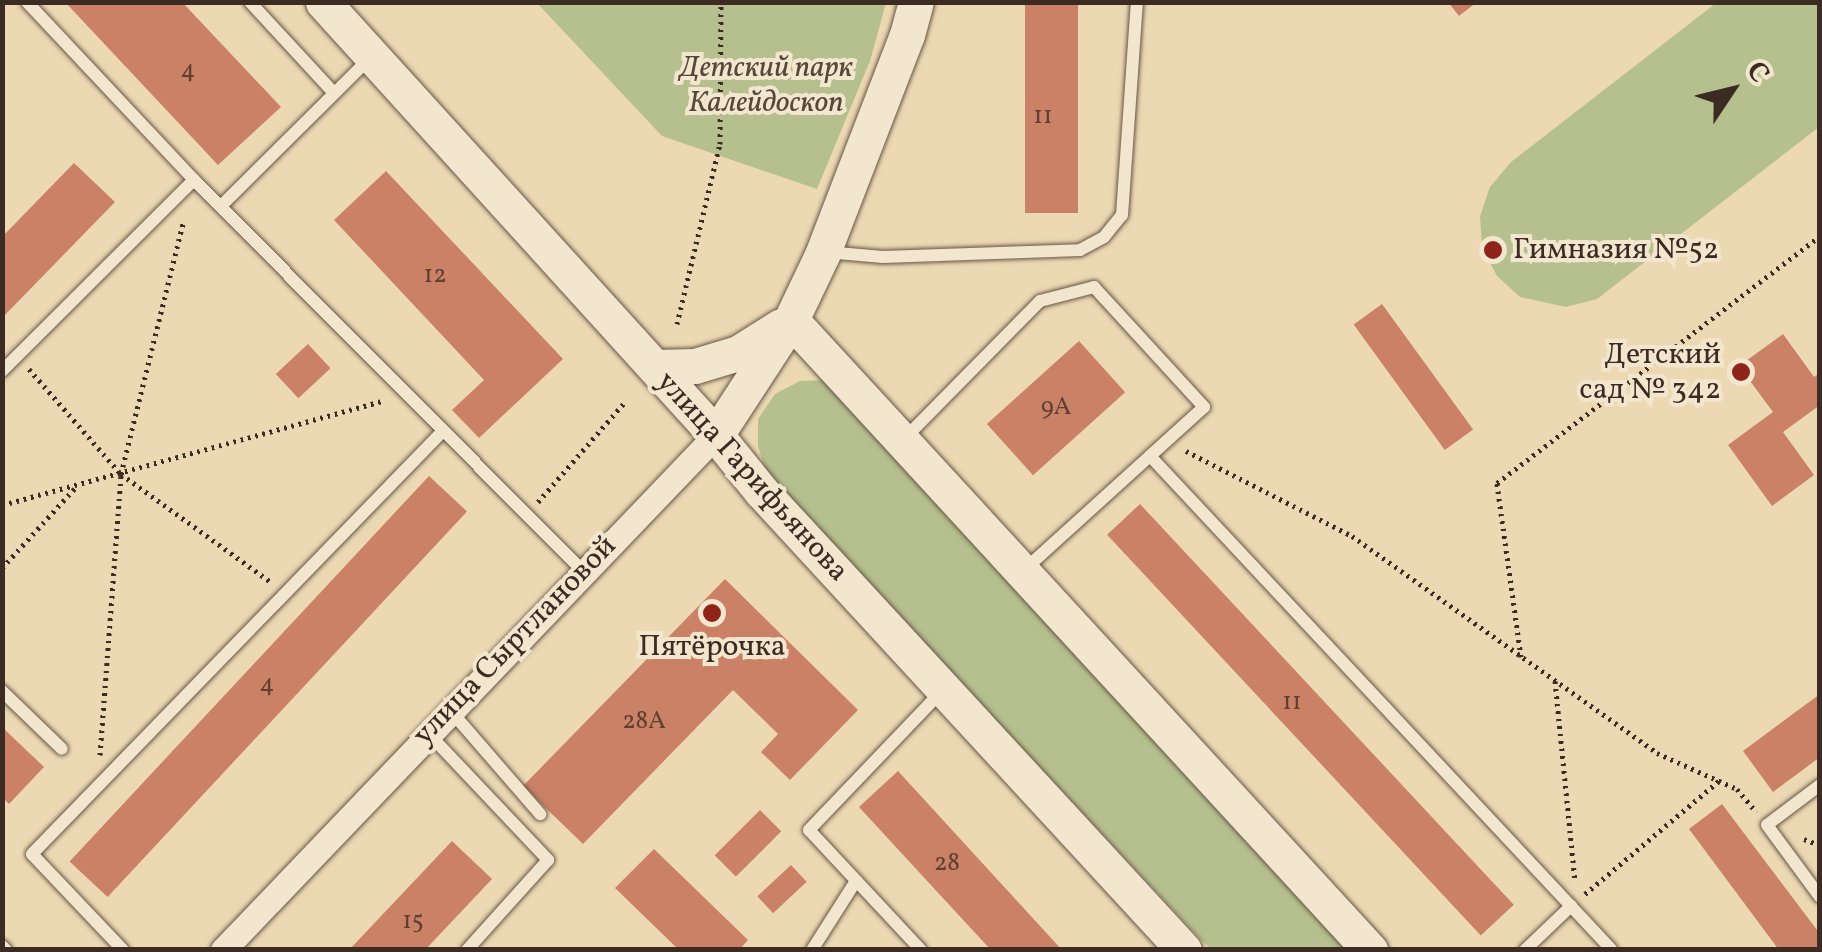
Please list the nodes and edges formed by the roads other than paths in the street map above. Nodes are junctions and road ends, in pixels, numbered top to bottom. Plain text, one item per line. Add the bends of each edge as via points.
1 (27, 2) edge
2 (250, 2) edge
3 (322, 2) edge
4 (916, 2) edge
5 (1137, 2) edge
6 (372, 56) junction
7 (334, 93) junction
8 (194, 180) junction
9 (221, 206) junction
10 (823, 252) junction
11 (790, 320) junction
12 (654, 367) junction
13 (2, 371) edge
14 (442, 432) junction
15 (716, 434) junction
16 (902, 441) junction
17 (1150, 456) junction
18 (582, 570) junction
19 (1021, 572) junction
20 (944, 688) junction
21 (2, 691) edge
22 (450, 710) junction
23 (428, 733) junction
24 (62, 750) dead end
25 (1820, 785) edge
26 (540, 814) dead end
27 (856, 881) junction
28 (1820, 897) edge
29 (1571, 906) junction
30 (124, 950) edge
31 (223, 950) edge
32 (468, 950) edge
33 (812, 950) edge
34 (921, 950) edge
35 (1184, 950) edge
36 (1370, 950) edge
37 (1525, 950) edge
38 (1612, 950) edge

1 - 8 lane
2 - 7 lane
3 - 6 street, улица Гарифьянова
4 - 10 street, улица Сыртлановой
5 - 10 lane via 1122,215 1104,237 1080,250
6 - 7 lane
6 - 12 street, улица Гарифьянова
7 - 9 lane
8 - 9 lane
8 - 13 lane
9 - 14 lane
10 - 11 street, улица Сыртлановой
11 - 12 street via 738,352 695,366
11 - 15 street, улица Сыртлановой
11 - 16 street
12 - 15 street, улица Гарифьянова
14 - 18 lane
14 - 30 lane via 32,854
15 - 18 street, улица Сыртлановой
15 - 20 street, улица Гарифьянова via 760,491
16 - 17 lane via 1040,300 1094,287 1204,407
16 - 19 street
17 - 19 lane
17 - 29 lane
18 - 22 street, улица Сыртлановой
19 - 36 street
20 - 27 lane via 809,830
20 - 35 street, улица Гарифьянова
21 - 24 lane
22 - 23 street, улица Сыртлановой
22 - 26 lane
23 - 31 street, улица Сыртлановой
23 - 32 lane via 548,860
25 - 28 lane via 1766,825
27 - 33 lane
27 - 34 lane
29 - 37 lane
29 - 38 lane

